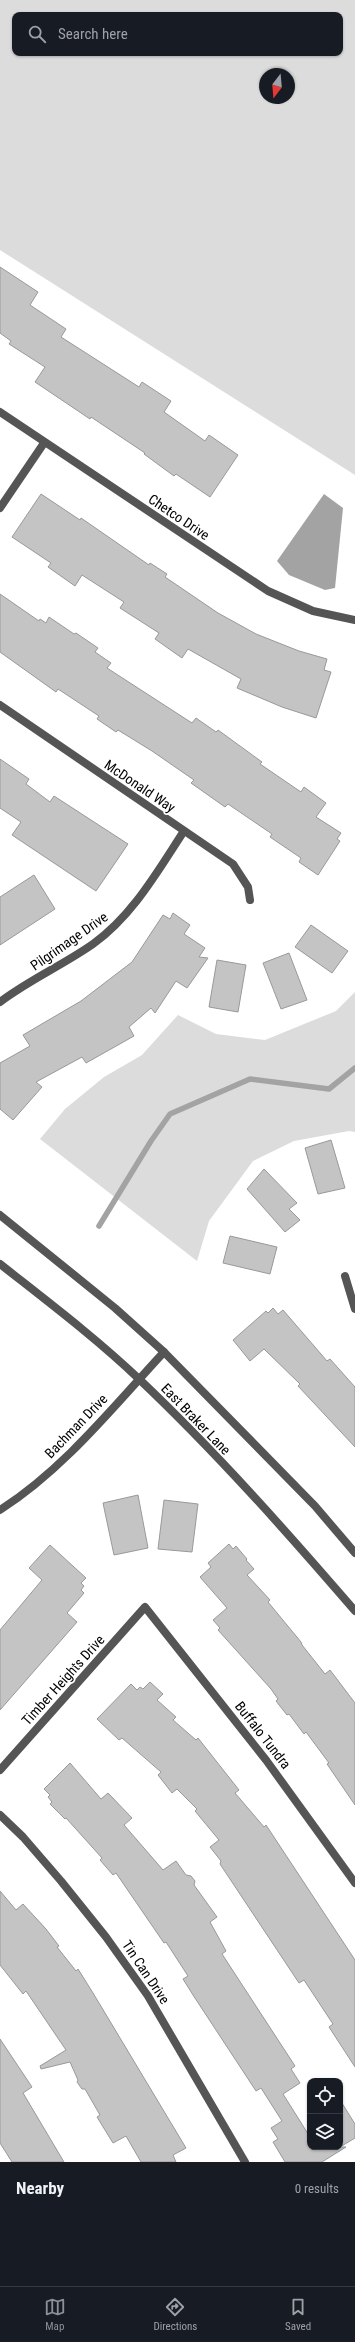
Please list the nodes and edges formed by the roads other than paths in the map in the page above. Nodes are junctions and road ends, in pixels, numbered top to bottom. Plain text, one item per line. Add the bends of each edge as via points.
1 (0, 412) edge
2 (44, 443) junction
3 (0, 508) edge
4 (355, 620) edge
5 (0, 706) edge
6 (184, 831) junction
7 (250, 900) dead end
8 (0, 1002) edge
9 (0, 1215) edge
10 (0, 1264) edge
11 (346, 1276) dead end
12 (355, 1309) edge
13 (164, 1352) junction
14 (139, 1379) junction
15 (0, 1510) edge
16 (355, 1553) edge
17 (145, 1607) joint
18 (355, 1612) edge
19 (0, 1770) edge
20 (0, 1815) edge
21 (352, 1872) edge
22 (355, 1883) edge
23 (245, 2162) edge

1 - 2 street, Chetco Drive
2 - 3 street
2 - 4 street, Chetco Drive via 268,591 312,611
5 - 6 street, McDonald Way
6 - 7 street, McDonald Way via 233,864 248,887
6 - 8 street, Pilgrimage Drive via 140,899 119,922 68,961
9 - 13 street, East Braker Lane via 115,1308
10 - 14 street, East Braker Lane
11 - 12 street
13 - 14 street, Bachman Drive
13 - 16 street, East Braker Lane via 315,1506
14 - 15 street, Bachman Drive via 30,1491
14 - 18 street, East Braker Lane via 242,1485
17 - 19 street, Timber Heights Drive
17 - 21 street, Buffalo Tundra
20 - 23 street, Tin Can Drive via 61,1881 106,1937 148,1996
21 - 22 street, Buffalo Tundra

